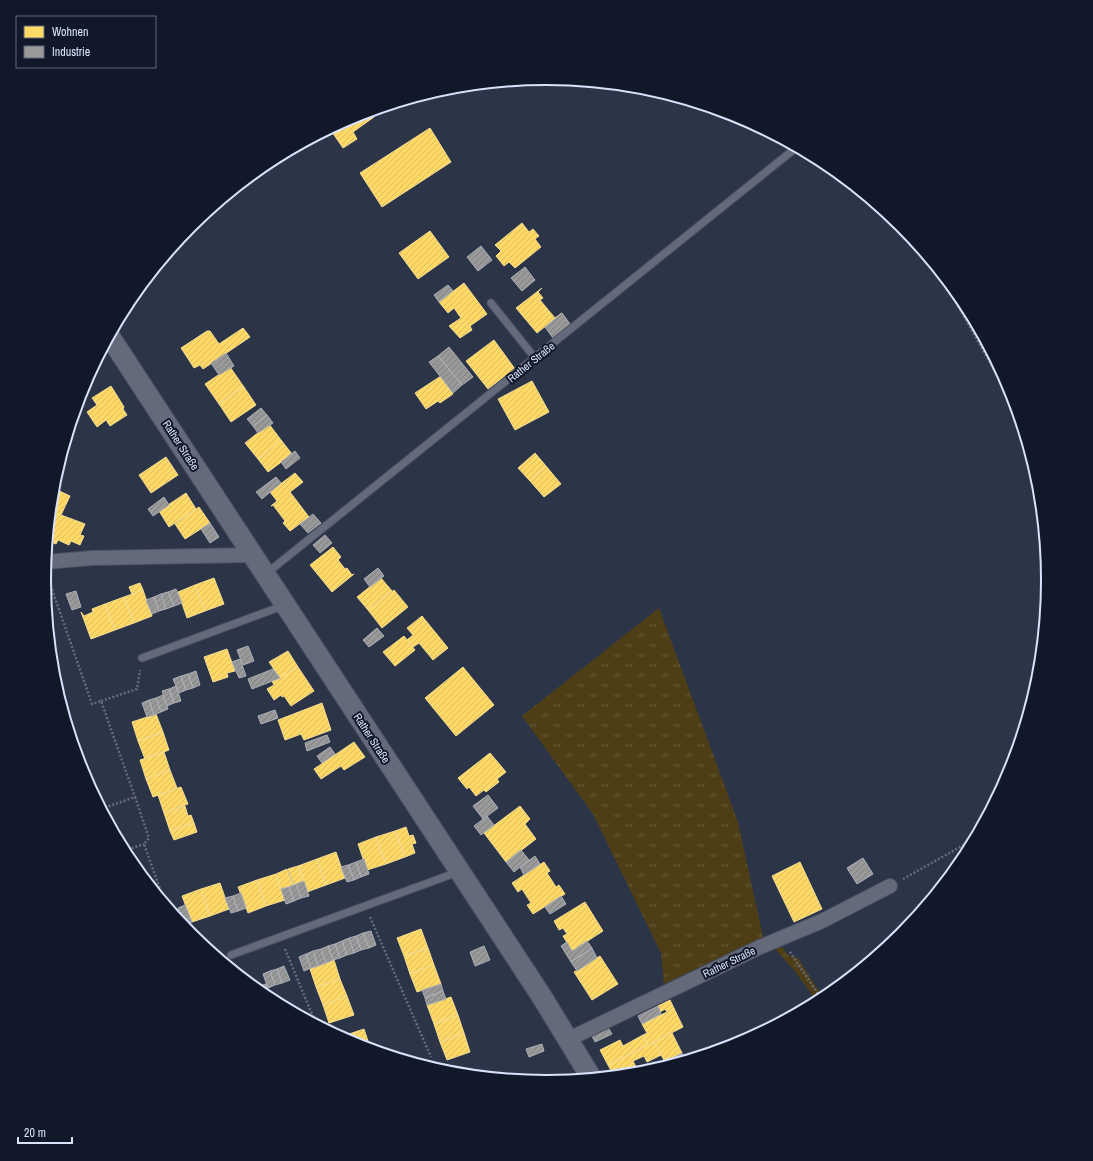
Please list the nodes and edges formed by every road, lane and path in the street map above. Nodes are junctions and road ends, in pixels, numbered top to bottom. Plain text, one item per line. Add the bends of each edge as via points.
1 (793, 150) edge
2 (955, 301) edge
3 (491, 303) dead end
4 (113, 341) edge
5 (535, 358) junction
6 (998, 377) edge
7 (252, 555) junction
8 (51, 568) edge
9 (265, 574) junction
10 (51, 584) edge
11 (285, 605) junction
12 (142, 658) joint
13 (101, 701) junction
14 (135, 797) junction
15 (106, 807) edge
16 (144, 844) junction
17 (966, 844) edge
18 (130, 849) edge
19 (460, 871) junction
20 (890, 886) joint
21 (161, 891) edge
22 (366, 905) junction
23 (280, 937) junction
24 (780, 939) junction
25 (231, 955) dead end
26 (818, 994) edge
27 (313, 1018) edge
28 (569, 1039) junction
29 (431, 1056) dead end
30 (589, 1074) edge

1 - 5 lane, Rather Straße
2 - 6 path
3 - 5 lane
4 - 7 street, Rather Straße
5 - 9 lane, Rather Straße
7 - 8 street via 92,558
7 - 9 street, Rather Straße
9 - 11 street, Rather Straße
10 - 13 path via 92,704
11 - 12 lane
11 - 19 street, Rather Straße
12 - 13 path via 137,689
13 - 14 path
14 - 15 path
14 - 16 path via 149,838
16 - 18 path
16 - 21 path
17 - 20 path
19 - 22 lane
19 - 28 street, Rather Straße
20 - 24 street, Rather Straße via 822,921
22 - 23 lane
22 - 29 path
23 - 25 lane
23 - 27 path
24 - 26 path
24 - 28 street, Rather Straße via 760,946
28 - 30 street, Rather Straße

